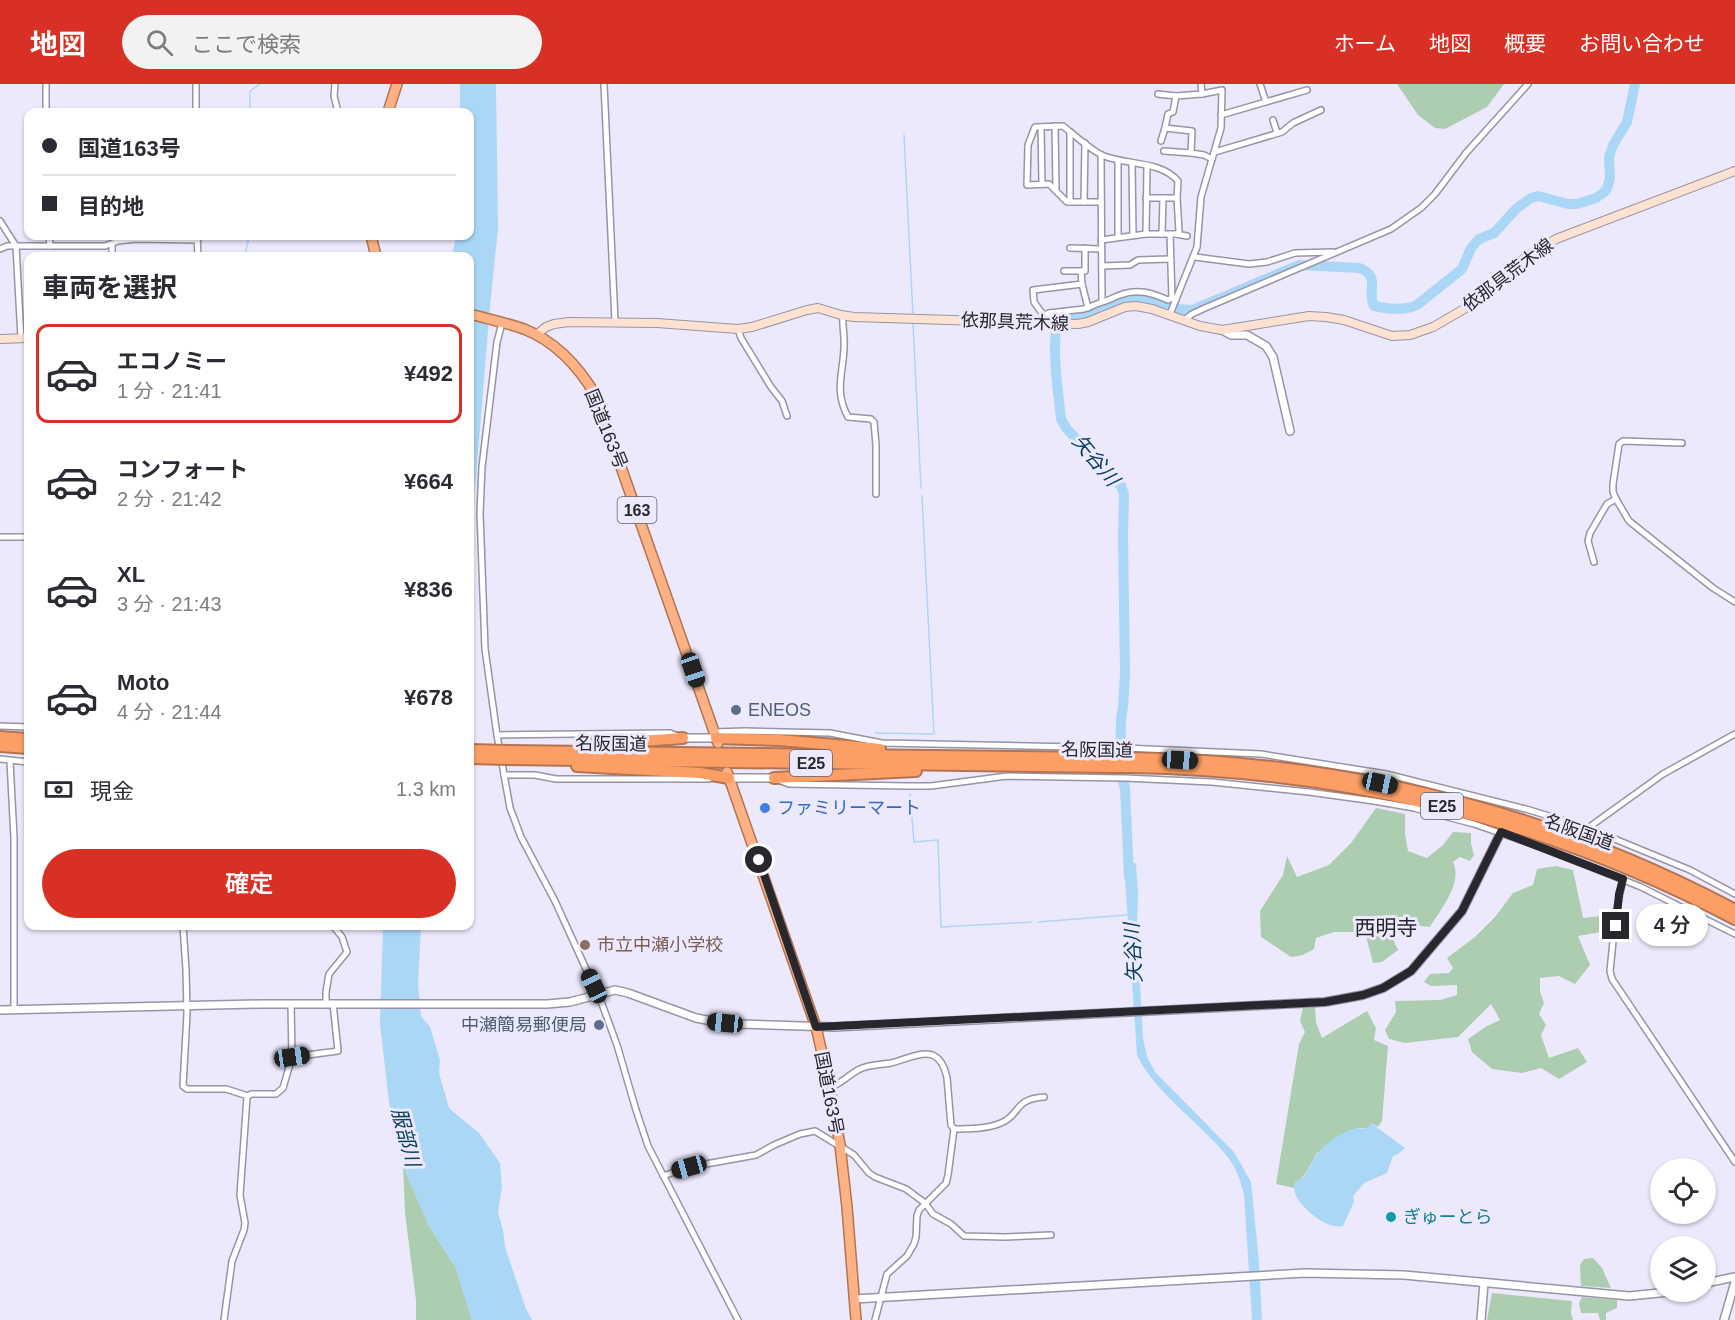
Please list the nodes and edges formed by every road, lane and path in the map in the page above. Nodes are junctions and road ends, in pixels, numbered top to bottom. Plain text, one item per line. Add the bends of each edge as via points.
1 (46, 84) edge
2 (196, 84) edge
3 (335, 84) edge
4 (397, 84) edge
5 (604, 84) edge
6 (1201, 84) edge
7 (1260, 84) edge
8 (1528, 84) edge
9 (1222, 87) edge
10 (1307, 90) dead end
11 (1158, 94) dead end
12 (1202, 94) junction
13 (1176, 96) junction
14 (1266, 102) junction
15 (46, 108) edge
16 (196, 108) edge
17 (337, 108) edge
18 (389, 108) edge
19 (1321, 110) dead end
20 (1221, 115) junction
21 (1273, 120) dead end
22 (1055, 126) junction
23 (1041, 127) junction
24 (1165, 128) junction
25 (1070, 132) junction
26 (1277, 133) junction
27 (1161, 141) dead end
28 (1085, 143) junction
29 (1164, 151) dead end
30 (1215, 152) junction
31 (1191, 153) junction
32 (1101, 155) junction
33 (1212, 159) junction
34 (1119, 160) junction
35 (1132, 163) junction
36 (1147, 166) junction
37 (1735, 171) edge
38 (1042, 184) junction
39 (1056, 189) junction
40 (1146, 198) junction
41 (1163, 198) junction
42 (1177, 198) junction
43 (1070, 202) junction
44 (1084, 202) junction
45 (1101, 202) junction
46 (0, 221) edge
47 (1146, 234) junction
48 (1162, 234) junction
49 (1173, 234) junction
50 (1133, 235) junction
51 (1187, 236) dead end
52 (1118, 237) junction
53 (49, 240) edge
54 (127, 240) edge
55 (1101, 240) junction
56 (112, 244) junction
57 (16, 246) junction
58 (50, 246) junction
59 (1070, 248) dead end
60 (1085, 248) junction
61 (0, 249) edge
62 (1101, 249) junction
63 (112, 252) edge
64 (1338, 252) junction
65 (1195, 257) junction
66 (1170, 259) junction
67 (1102, 266) junction
68 (1064, 271) dead end
69 (1081, 271) junction
70 (1082, 284) junction
71 (1174, 301) junction
72 (1102, 302) junction
73 (1088, 308) junction
74 (1171, 312) junction
75 (474, 315) edge
76 (843, 315) junction
77 (1043, 320) junction
78 (615, 321) junction
79 (1184, 321) junction
80 (501, 323) junction
81 (24, 328) edge
82 (738, 329) junction
83 (1222, 330) junction
84 (536, 335) junction
85 (24, 338) edge
86 (0, 339) edge
87 (787, 416) dead end
88 (1290, 430) dead end
89 (1682, 443) dead end
90 (876, 494) dead end
91 (1616, 499) junction
92 (0, 537) edge
93 (24, 537) edge
94 (1594, 562) dead end
95 (1735, 602) edge
96 (0, 726) edge
97 (24, 728) edge
98 (1735, 734) edge
99 (497, 735) junction
100 (0, 737) edge
101 (682, 738) junction
102 (716, 738) junction
103 (24, 740) edge
104 (0, 746) edge
105 (24, 748) edge
106 (474, 751) edge
107 (1118, 754) junction
108 (510, 756) junction
109 (1008, 756) junction
110 (0, 759) edge
111 (474, 760) edge
112 (10, 761) junction
113 (24, 762) edge
114 (1130, 763) junction
115 (985, 765) junction
116 (504, 775) junction
117 (728, 775) junction
118 (774, 778) junction
119 (882, 778) dead end
120 (1125, 778) junction
121 (882, 785) junction
122 (1587, 831) junction
123 (1501, 832) junction
124 (1623, 879) junction
125 (1735, 894) edge
126 (1735, 910) edge
127 (1735, 919) edge
128 (183, 930) edge
129 (336, 930) edge
130 (1735, 934) edge
131 (598, 994) junction
132 (329, 1003) junction
133 (291, 1004) junction
134 (187, 1006) junction
135 (0, 1010) edge
136 (14, 1010) junction
137 (816, 1027) junction
138 (292, 1057) junction
139 (830, 1088) junction
140 (248, 1096) junction
141 (1044, 1097) dead end
142 (954, 1129) junction
143 (840, 1145) junction
144 (1735, 1162) edge
145 (663, 1176) junction
146 (925, 1203) junction
147 (1051, 1235) dead end
148 (1735, 1277) edge
149 (1716, 1281) edge
150 (1735, 1282) edge
151 (1484, 1283) junction
152 (1650, 1294) edge
153 (880, 1297) junction
154 (854, 1299) junction
155 (224, 1320) edge
156 (738, 1320) edge
157 (856, 1320) edge
158 (875, 1320) edge
159 (1481, 1320) edge
160 (1724, 1320) edge

1 - 15 street
2 - 16 street
3 - 17 street
4 - 18 highway
5 - 78 street
6 - 12 street
7 - 14 street
8 - 64 street via 1421,208 1391,229
9 - 12 street
9 - 20 street
10 - 14 street
11 - 13 street
12 - 13 street
13 - 24 street
14 - 20 street
19 - 26 street
20 - 30 street
21 - 26 street
22 - 23 street
22 - 25 street
22 - 39 street
23 - 38 street
23 - 38 street via 1035,127 1028,145 1028,185
24 - 27 street
24 - 31 street via 1192,131
25 - 28 street
25 - 43 street
26 - 30 street
28 - 32 street
28 - 44 street
29 - 31 street
30 - 33 street
31 - 33 street
32 - 34 street
32 - 45 street
33 - 65 street via 1201,197
34 - 35 street
34 - 52 street
35 - 36 street
35 - 50 street
36 - 40 street
36 - 42 street via 1176,178
37 - 83 main road, 依那具荒木線 via 1556,239 1526,257 1478,301 1433,327 1410,335 1392,336 1344,321 1309,316
38 - 39 street
39 - 43 street
40 - 41 street
40 - 47 street
41 - 42 street
41 - 48 street
42 - 49 street via 1179,231
43 - 44 street
44 - 45 street
45 - 55 street
46 - 57 street
47 - 48 street
47 - 50 street
48 - 49 street
49 - 51 street
49 - 66 street
50 - 52 street
52 - 55 street
53 - 58 street
54 - 56 street
55 - 62 street
56 - 58 street
56 - 63 street
57 - 58 street
57 - 61 street
57 - 81 street
59 - 60 street
60 - 62 street
60 - 69 street via 1085,271
62 - 67 street
64 - 65 street via 1294,254 1249,264
64 - 79 street via 1204,308
65 - 71 street
66 - 67 street
66 - 71 street
67 - 72 street
68 - 69 street
69 - 70 street
70 - 73 street
70 - 77 street via 1033,290
71 - 72 street via 1140,291
71 - 74 street
72 - 73 street
73 - 77 street via 1049,313
74 - 77 main road, 依那具荒木線 via 1137,306 1088,322 1055,324
74 - 79 main road, 依那具荒木線
75 - 80 highway, 国道163号 / 163
76 - 77 main road, 依那具荒木線
76 - 82 main road, 依那具荒木線 via 818,308
76 - 90 street via 839,382 842,399 848,417 874,422
78 - 82 main road, 依那具荒木線
78 - 84 main road, 依那具荒木線 via 554,324
79 - 83 main road, 依那具荒木線
80 - 84 highway, 国道163号 / 163
80 - 99 street via 482,467 480,513 485,649
82 - 87 street via 782,400
83 - 88 street via 1231,335 1248,335 1266,346 1273,357
84 - 102 highway, 国道163号 / 163 via 570,360 596,396
85 - 86 main road
89 - 91 street via 1619,444 1613,484
91 - 94 street via 1607,504 1590,532 1588,541
91 - 95 street via 1629,521
92 - 93 street
96 - 97 street
98 - 122 street via 1663,774
99 - 101 street via 670,733
99 - 116 street
100 - 103 highway
101 - 102 street
101 - 108 highway
102 - 107 street via 745,731 830,733 882,743
102 - 109 highway
104 - 105 highway
106 - 108 highway, 名阪国道 / E25, bridge
107 - 109 highway, 名阪国道 / E25
107 - 114 highway, 名阪国道 / E25, bridge
107 - 115 highway, 名阪国道 / E25
107 - 120 street
107 - 122 street via 1261,754 1386,774 1526,809
108 - 109 highway, 名阪国道 / E25
108 - 111 highway, 名阪国道 / E25, bridge
108 - 115 highway, 名阪国道 / E25
108 - 117 highway via 546,764
110 - 112 street
112 - 113 street
112 - 136 street
114 - 126 highway, 名阪国道 / E25 via 1221,762 1275,767 1432,795 1538,825 1613,853
114 - 127 highway, 名阪国道 / E25 via 1327,783 1465,812 1601,857
115 - 118 highway
116 - 117 street via 575,779
116 - 131 street via 521,837
117 - 118 street
117 - 137 highway, 国道163号
118 - 121 street via 789,784
119 - 121 street
120 - 121 street via 1007,776 931,786
120 - 123 street via 1337,795 1414,808
122 - 125 street via 1690,870
123 - 124 street via 1577,857
123 - 137 street via 1462,911 1411,971 1363,995 1325,1002
124 - 130 street
124 - 144 street via 1616,912 1612,979
128 - 134 street
129 - 132 street via 347,952 328,974
131 - 132 street via 558,1003
131 - 137 street via 615,990 628,993 712,1022
131 - 145 street via 648,1146
132 - 133 street
132 - 138 street via 338,1051
133 - 134 street
133 - 138 street
134 - 136 street
134 - 140 street via 183,1086 226,1089
135 - 136 street
137 - 139 highway, 国道163号
138 - 140 street via 280,1092
139 - 142 street via 860,1069 929,1054 946,1071
139 - 143 highway, 国道163号
140 - 155 street via 240,1195 245,1223 232,1262
141 - 142 street via 1031,1098 1003,1123
142 - 146 street via 946,1183
143 - 145 street via 815,1131 756,1155 689,1167
143 - 146 street via 869,1173
143 - 154 highway, 国道163号
145 - 156 street
146 - 147 street via 933,1214 964,1236
146 - 153 street via 917,1216 914,1244 887,1274
148 - 149 street
150 - 160 street
151 - 152 street via 1629,1296
151 - 153 street via 1338,1273
151 - 159 street
153 - 154 street
153 - 158 street
154 - 157 highway, 国道163号

